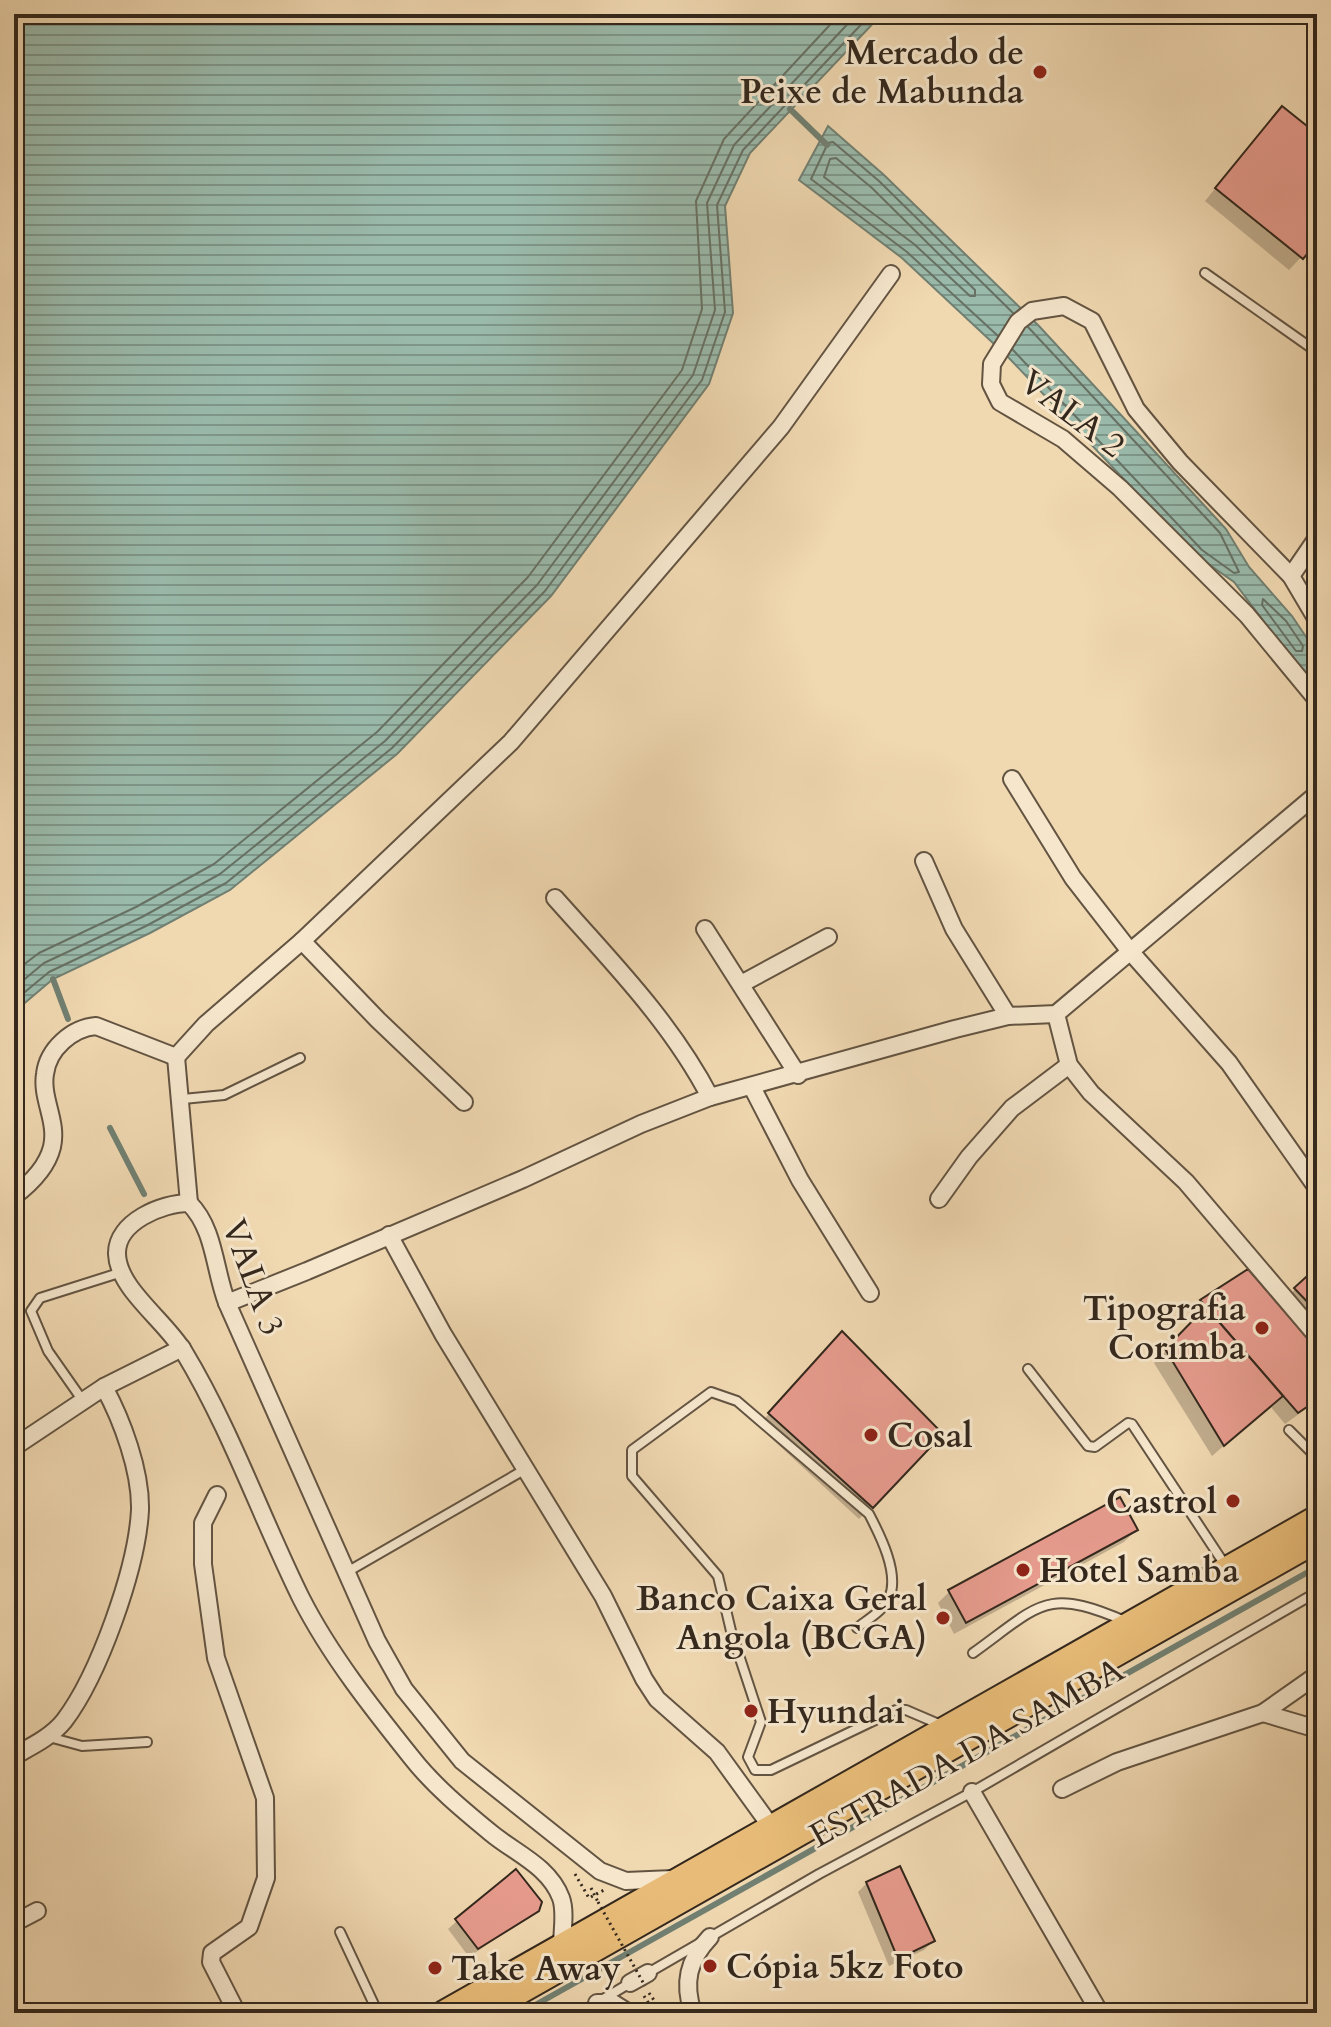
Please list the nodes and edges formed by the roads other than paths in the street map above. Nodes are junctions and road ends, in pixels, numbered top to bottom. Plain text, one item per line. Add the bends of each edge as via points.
1 (1205, 273) dead end
2 (891, 274) dead end
3 (1317, 352) edge
4 (1317, 538) edge
5 (1291, 576) junction
6 (1317, 620) edge
7 (1317, 700) edge
8 (1012, 779) dead end
9 (1317, 794) edge
10 (924, 861) dead end
11 (555, 898) dead end
12 (705, 929) dead end
13 (828, 937) dead end
14 (302, 941) junction
15 (1129, 950) junction
16 (741, 984) junction
17 (1056, 1014) junction
18 (1008, 1016) junction
19 (176, 1057) junction
20 (300, 1058) dead end
21 (1069, 1065) junction
22 (798, 1075) junction
23 (752, 1087) junction
24 (710, 1097) junction
25 (183, 1099) junction
26 (464, 1102) dead end
27 (1317, 1188) edge
28 (14, 1196) edge
29 (939, 1199) dead end
30 (182, 1203) junction
31 (389, 1235) junction
32 (119, 1273) junction
33 (870, 1293) dead end
34 (227, 1303) junction
35 (1317, 1336) edge
36 (182, 1348) junction
37 (1028, 1369) dead end
38 (104, 1387) junction
39 (83, 1401) junction
40 (1289, 1430) dead end
41 (14, 1447) edge
42 (1317, 1458) edge
43 (524, 1470) junction
44 (217, 1495) dead end
45 (1317, 1518) edge
46 (1317, 1540) edge
47 (1228, 1569) junction
48 (347, 1572) junction
49 (1317, 1592) edge
50 (1131, 1623) junction
51 (857, 1628) dead end
52 (973, 1653) dead end
53 (1317, 1675) edge
54 (1263, 1713) junction
55 (946, 1728) junction
56 (1317, 1729) edge
57 (48, 1737) junction
58 (147, 1742) dead end
59 (14, 1756) edge
60 (1062, 1789) dead end
61 (972, 1792) junction
62 (772, 1828) junction
63 (682, 1879) junction
64 (37, 1911) dead end
65 (14, 1923) edge
66 (340, 1932) dead end
67 (710, 1937) junction
68 (562, 1946) junction
69 (597, 2003) junction
70 (237, 2013) edge
71 (378, 2013) edge
72 (444, 2013) edge
73 (482, 2013) edge
74 (580, 2013) edge
75 (629, 2013) edge
76 (693, 2013) edge
77 (1100, 2013) edge

1 - 3 lane
2 - 14 street via 781,427 521,730
4 - 5 street
5 - 6 street, VALA 2
5 - 7 street, VALA 2 via 1136,409 1092,321 1064,306 1032,311 1018,322 992,364 991,384 1000,402 1063,439 1120,488 1247,615
8 - 15 street via 1073,878
9 - 15 street
10 - 18 street via 954,929
11 - 24 street via 641,994
12 - 16 street
13 - 16 street
14 - 19 street
14 - 26 street
15 - 17 street
15 - 27 street via 1229,1063
16 - 22 street
17 - 18 street
17 - 21 street
18 - 22 street
19 - 25 street
19 - 28 street via 96,1026 60,1042 45,1073 55,1125 52,1149 44,1166
20 - 25 lane via 224,1095
21 - 29 street via 1012,1108
21 - 35 street via 1091,1093 1186,1182
22 - 23 street
23 - 24 street
23 - 33 street via 800,1180
24 - 31 street
25 - 30 street
30 - 32 street, VALA 3 via 139,1219 123,1235 116,1250
30 - 34 street, VALA 3 via 207,1227
31 - 34 street
31 - 43 street
32 - 36 street
32 - 39 lane via 40,1298 31,1311 48,1351
34 - 48 street, VALA 3
36 - 38 street
36 - 68 street via 302,1600 334,1652 435,1784 544,1872 562,1900
37 - 47 lane via 1088,1446 1095,1447 1132,1424
38 - 39 street
38 - 57 street via 125,1437 138,1496 134,1559 92,1670
39 - 41 street
40 - 42 lane
43 - 48 lane
43 - 62 street via 603,1596 650,1689 717,1752
44 - 70 street via 203,1523 201,1544 216,1658 265,1798 266,1878 255,1918 212,1953 211,1962
45 - 47 main road, ESTRADA DA SAMBA
46 - 73 main road, ESTRADA DA SAMBA
47 - 50 main road, ESTRADA DA SAMBA
48 - 63 street, VALA 3 via 391,1668 427,1722 462,1761 600,1871 626,1881
49 - 61 lane, ESTRADA DA SAMBA
50 - 52 lane via 1074,1602 1050,1603
50 - 55 main road, ESTRADA DA SAMBA
51 - 55 lane via 890,1597 892,1581 878,1530 869,1514 737,1401 711,1392 632,1450 632,1476 718,1576 761,1722 748,1757 755,1770 771,1770 896,1710
53 - 54 street
54 - 56 street
54 - 60 street via 1117,1762
55 - 62 main road, ESTRADA DA SAMBA
57 - 58 lane via 82,1746
57 - 59 street
61 - 67 lane, ESTRADA DA SAMBA
61 - 77 street
62 - 63 main road, ESTRADA DA SAMBA
63 - 68 main road, ESTRADA DA SAMBA
64 - 65 street
66 - 71 lane
67 - 69 lane, ESTRADA DA SAMBA via 641,1984
67 - 76 street via 696,1952 687,1977
68 - 72 main road, ESTRADA DA SAMBA
69 - 74 lane, ESTRADA DA SAMBA
69 - 75 street via 613,2003

